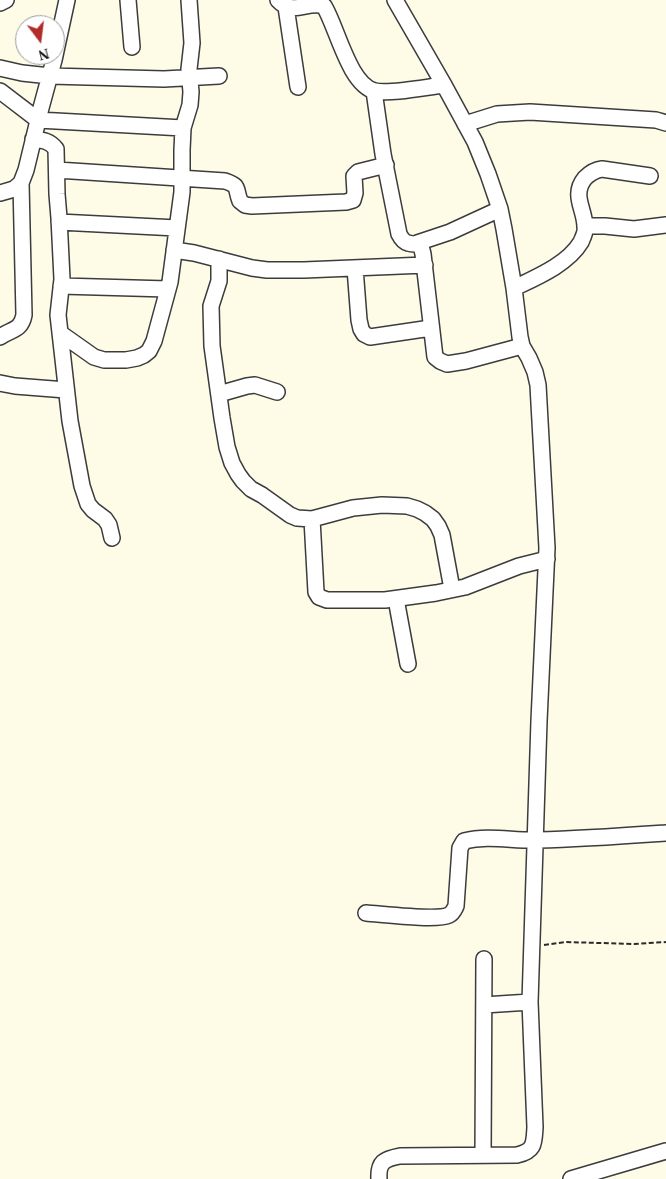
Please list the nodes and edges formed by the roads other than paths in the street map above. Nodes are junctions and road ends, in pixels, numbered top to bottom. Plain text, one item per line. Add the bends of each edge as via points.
1 (6, 0) edge
2 (68, 0) edge
3 (128, 0) edge
4 (189, 0) edge
5 (394, 0) edge
6 (0, 3) edge
7 (282, 3) edge
8 (132, 47) dead end
9 (0, 68) edge
10 (50, 76) junction
11 (218, 76) dead end
12 (190, 78) junction
13 (444, 85) junction
14 (298, 86) dead end
15 (0, 91) edge
16 (374, 91) junction
17 (38, 120) junction
18 (666, 123) edge
19 (465, 124) junction
20 (183, 128) junction
21 (33, 139) junction
22 (386, 165) junction
23 (56, 170) junction
24 (650, 176) dead end
25 (182, 179) junction
26 (21, 183) junction
27 (0, 193) edge
28 (500, 209) junction
29 (59, 222) junction
30 (666, 225) edge
31 (586, 226) junction
32 (177, 228) junction
33 (417, 243) junction
34 (174, 250) junction
35 (219, 259) junction
36 (425, 265) junction
37 (355, 268) junction
38 (61, 286) junction
39 (514, 288) junction
40 (168, 289) junction
41 (432, 328) junction
42 (60, 333) junction
43 (0, 337) edge
44 (522, 346) junction
45 (0, 383) edge
46 (66, 390) junction
47 (277, 392) dead end
48 (219, 394) junction
49 (312, 519) junction
50 (112, 538) dead end
51 (547, 558) junction
52 (452, 590) junction
53 (396, 599) junction
54 (408, 664) dead end
55 (666, 833) edge
56 (536, 840) junction
57 (366, 913) dead end
58 (484, 959) dead end
59 (530, 1002) junction
60 (484, 1005) junction
61 (666, 1151) edge
62 (483, 1155) junction
63 (379, 1179) edge
64 (571, 1179) edge

1 - 6 street
2 - 10 street
3 - 8 street
4 - 12 street
5 - 13 street
7 - 14 street
7 - 16 street via 294,7 314,3 324,6 353,71 367,88
9 - 10 street
10 - 12 street
10 - 17 street
11 - 12 street
12 - 20 street via 192,92
13 - 16 street
13 - 19 street
15 - 17 street
16 - 22 street
17 - 20 street
17 - 21 street
18 - 19 street via 530,112 497,114
19 - 28 street via 482,156
20 - 25 street
21 - 23 street via 49,142 56,149
21 - 26 street
22 - 25 street via 358,172 354,176 353,200 346,202 252,206 240,201 234,184
22 - 33 street via 399,234 403,240
23 - 25 street
23 - 29 street
24 - 31 street via 595,170 581,184 579,191
25 - 32 street
26 - 27 street
26 - 43 street via 24,315 20,326
28 - 33 street
28 - 39 street
29 - 32 street
29 - 38 street
30 - 31 street via 634,229
31 - 39 street via 582,241 575,250 554,268
32 - 34 street
33 - 36 street via 421,246
34 - 35 street
34 - 40 street
35 - 37 street via 267,270
35 - 48 street via 219,281 212,300 211,316
36 - 37 street
36 - 41 street
37 - 41 street via 359,320 364,334 370,337
38 - 40 street
38 - 42 street
39 - 44 street
40 - 42 street via 154,341 150,351 144,355 126,360 104,360 94,357
41 - 44 street via 435,356 447,364
42 - 46 street
44 - 51 street via 538,385
45 - 46 street
46 - 50 street via 85,495 88,504 109,525
47 - 48 street via 255,385
48 - 49 street via 227,447 243,481 290,515
49 - 52 street via 366,506 407,506 425,513 433,519 442,535
49 - 53 street via 314,586 319,597 327,600
51 - 52 street
51 - 56 street
52 - 53 street
53 - 54 street
55 - 56 street
56 - 57 street via 484,838 464,841 460,848 456,906 448,916
56 - 59 street
58 - 60 street
59 - 60 street
59 - 62 street via 535,1127 532,1148 517,1155
60 - 62 street
61 - 64 street
62 - 63 street via 391,1158 380,1166

